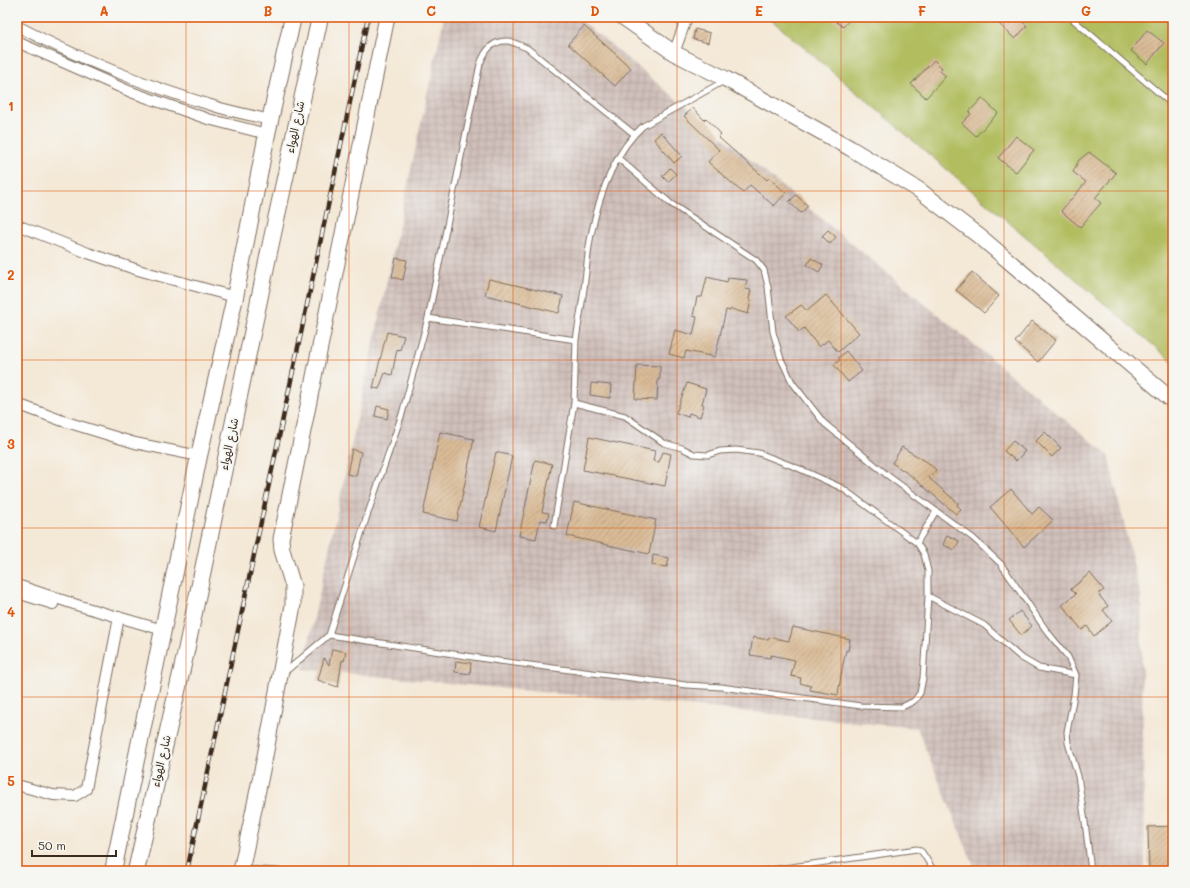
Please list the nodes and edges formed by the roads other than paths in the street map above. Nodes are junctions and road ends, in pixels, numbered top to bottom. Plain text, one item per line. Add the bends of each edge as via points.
1 (292, 17) edge
2 (320, 17) edge
3 (387, 17) edge
4 (623, 17) edge
5 (687, 17) edge
6 (1070, 17) edge
7 (17, 26) edge
8 (17, 42) edge
9 (674, 53) junction
10 (726, 79) junction
11 (1173, 105) edge
12 (268, 127) junction
13 (634, 134) junction
14 (618, 158) junction
15 (17, 225) edge
16 (235, 297) junction
17 (428, 318) junction
18 (576, 340) junction
19 (1173, 401) edge
20 (574, 403) junction
21 (17, 404) edge
22 (200, 456) junction
23 (936, 511) junction
24 (554, 526) dead end
25 (917, 543) junction
26 (17, 585) edge
27 (17, 593) edge
28 (928, 596) junction
29 (117, 616) junction
30 (163, 630) junction
31 (329, 635) junction
32 (1076, 675) junction
33 (280, 677) junction
34 (17, 785) edge
35 (241, 870) edge
36 (112, 871) edge
37 (136, 871) edge
38 (278, 871) edge
39 (763, 871) edge
40 (934, 871) edge
41 (1091, 871) edge

1 - 12 main road
2 - 37 main road, شارع الهواء via 185,656
3 - 33 street via 281,539 293,586 293,605
4 - 9 street
5 - 9 street
6 - 11 lane
7 - 12 street via 135,79
8 - 12 street via 131,92 208,119
9 - 10 street
10 - 13 lane via 643,126
10 - 19 street via 850,148 919,190 984,240
12 - 16 main road
13 - 14 lane
13 - 17 lane via 527,48 509,41 495,43 485,51 478,72
14 - 18 lane via 597,210
14 - 23 lane via 670,203 756,260 764,270 773,332 780,359 792,382 824,423
15 - 16 street via 132,268
16 - 22 main road
17 - 18 lane
17 - 31 lane via 402,414
18 - 20 lane
20 - 24 lane
20 - 25 lane via 625,416 664,443 694,454 728,450 759,453 800,469 842,488
21 - 22 street via 135,444
22 - 30 main road
23 - 25 lane
23 - 32 lane via 1001,564 1068,658
25 - 28 lane via 924,554 928,570
26 - 29 street
27 - 29 street via 94,617
28 - 31 lane via 920,693 914,701 902,707 861,706 499,661
28 - 32 lane via 984,625 1020,657 1039,668
29 - 30 street
29 - 34 street via 86,789 75,796 53,795
30 - 36 main road
31 - 33 lane
32 - 41 lane via 1067,732 1078,776
33 - 35 street
35 - 38 lane
39 - 40 lane via 917,849 922,852

